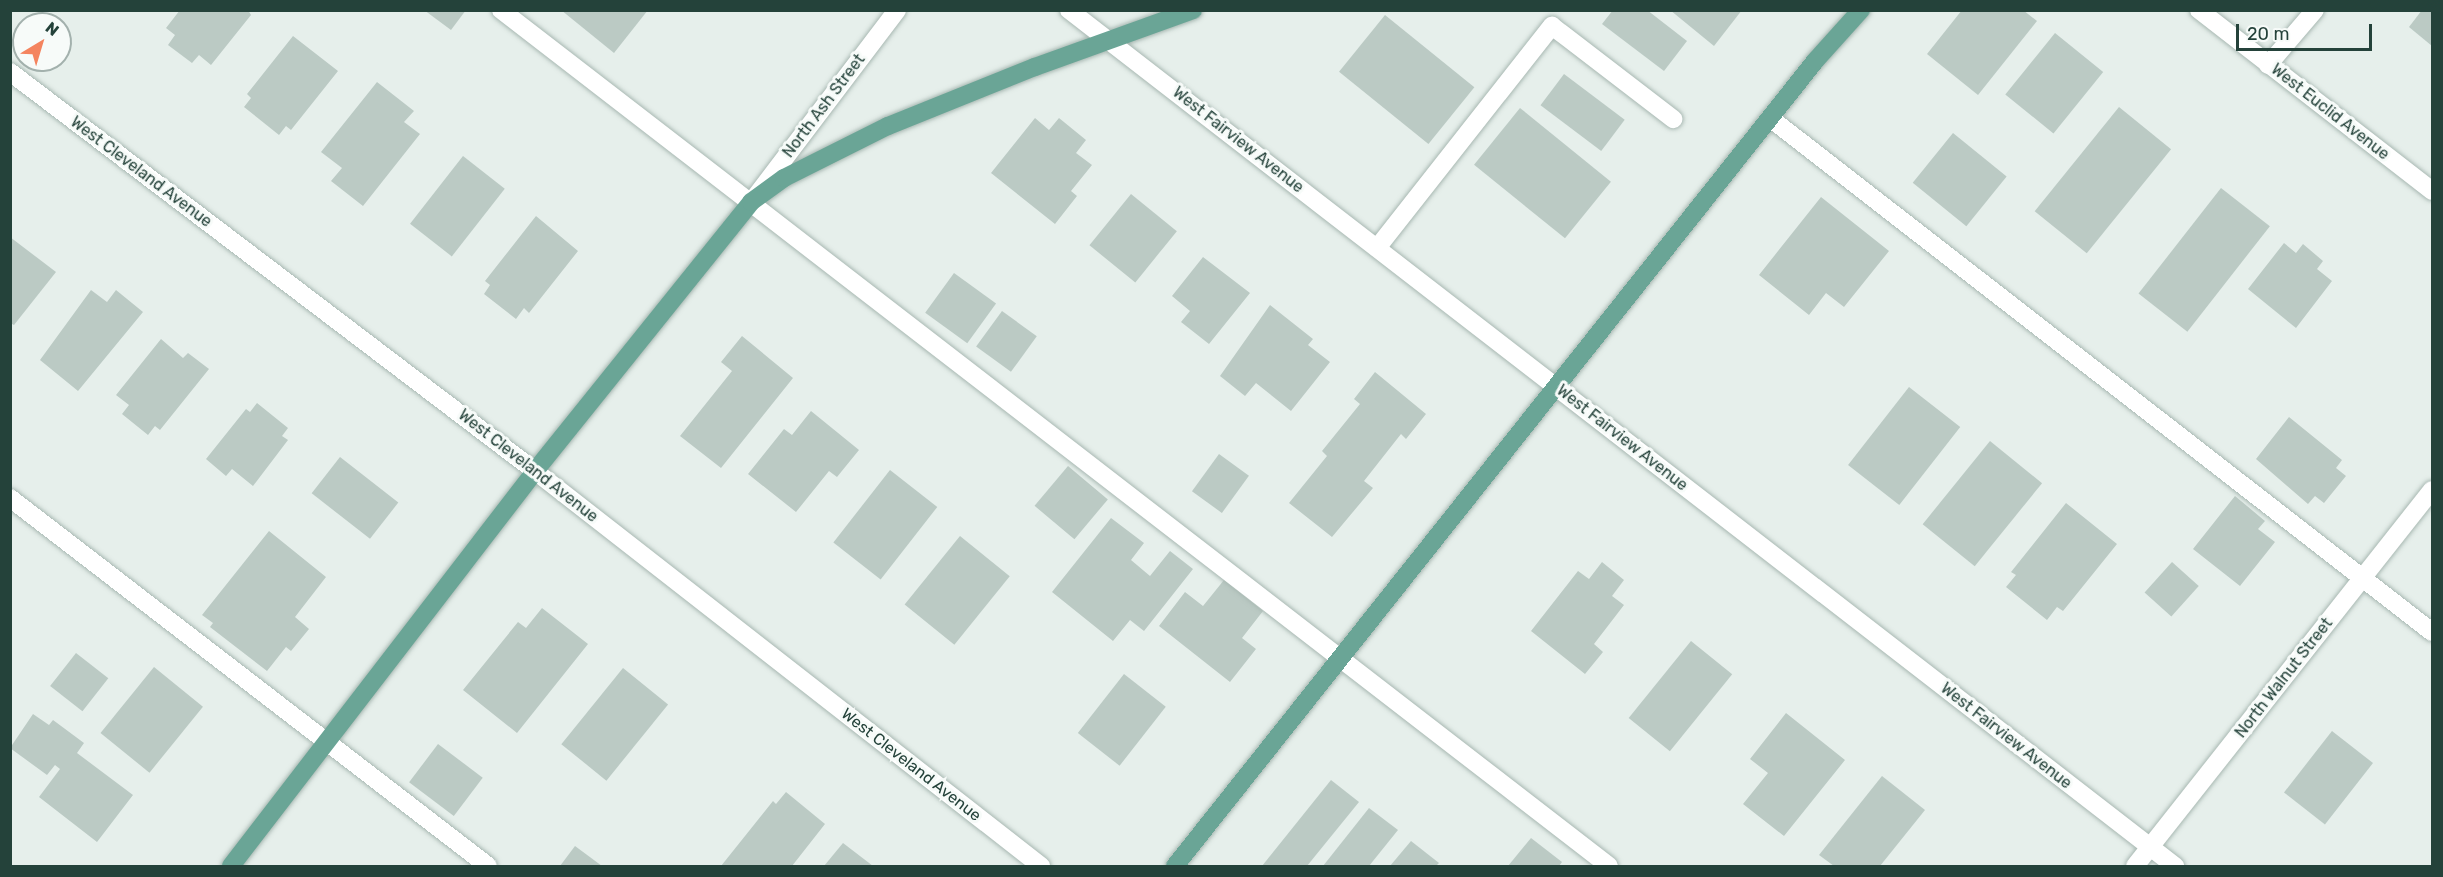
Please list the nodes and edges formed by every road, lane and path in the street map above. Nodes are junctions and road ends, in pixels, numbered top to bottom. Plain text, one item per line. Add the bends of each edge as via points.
1 (501, 10) edge
2 (897, 10) edge
3 (1069, 10) edge
4 (1193, 10) edge
5 (1861, 10) edge
6 (2199, 10) edge
7 (2315, 10) edge
8 (1107, 39) junction
9 (2268, 65) junction
10 (10, 72) edge
11 (1770, 118) junction
12 (1673, 119) dead end
13 (2433, 191) edge
14 (751, 202) junction
15 (1377, 248) junction
16 (1557, 388) junction
17 (535, 471) junction
18 (2433, 490) edge
19 (10, 498) edge
20 (2363, 579) junction
21 (2433, 632) edge
22 (1341, 658) junction
23 (330, 741) junction
24 (2150, 847) junction
25 (231, 867) edge
26 (488, 867) edge
27 (1041, 867) edge
28 (1175, 867) edge
29 (1609, 867) edge
30 (2135, 867) edge
31 (2175, 867) edge

1 - 14 street
2 - 14 street, North Ash Street
3 - 8 street, West Fairview Avenue
4 - 8 main road
5 - 11 main road
6 - 9 street, West Euclid Avenue
7 - 9 street
8 - 14 main road via 888,126 784,178
8 - 15 street, West Fairview Avenue
9 - 13 street, West Euclid Avenue
10 - 17 street, West Cleveland Avenue
11 - 16 main road
11 - 20 street
12 - 15 street via 1552,26
14 - 17 main road
14 - 22 street
15 - 16 street, West Fairview Avenue
16 - 22 main road
16 - 24 street, West Fairview Avenue
17 - 23 main road
17 - 27 street, West Cleveland Avenue
18 - 20 street, North Walnut Street
19 - 23 street
20 - 21 street
20 - 24 street, North Walnut Street
22 - 28 main road
22 - 29 street
23 - 25 main road
23 - 26 street
24 - 30 street, North Walnut Street
24 - 31 street, West Fairview Avenue

